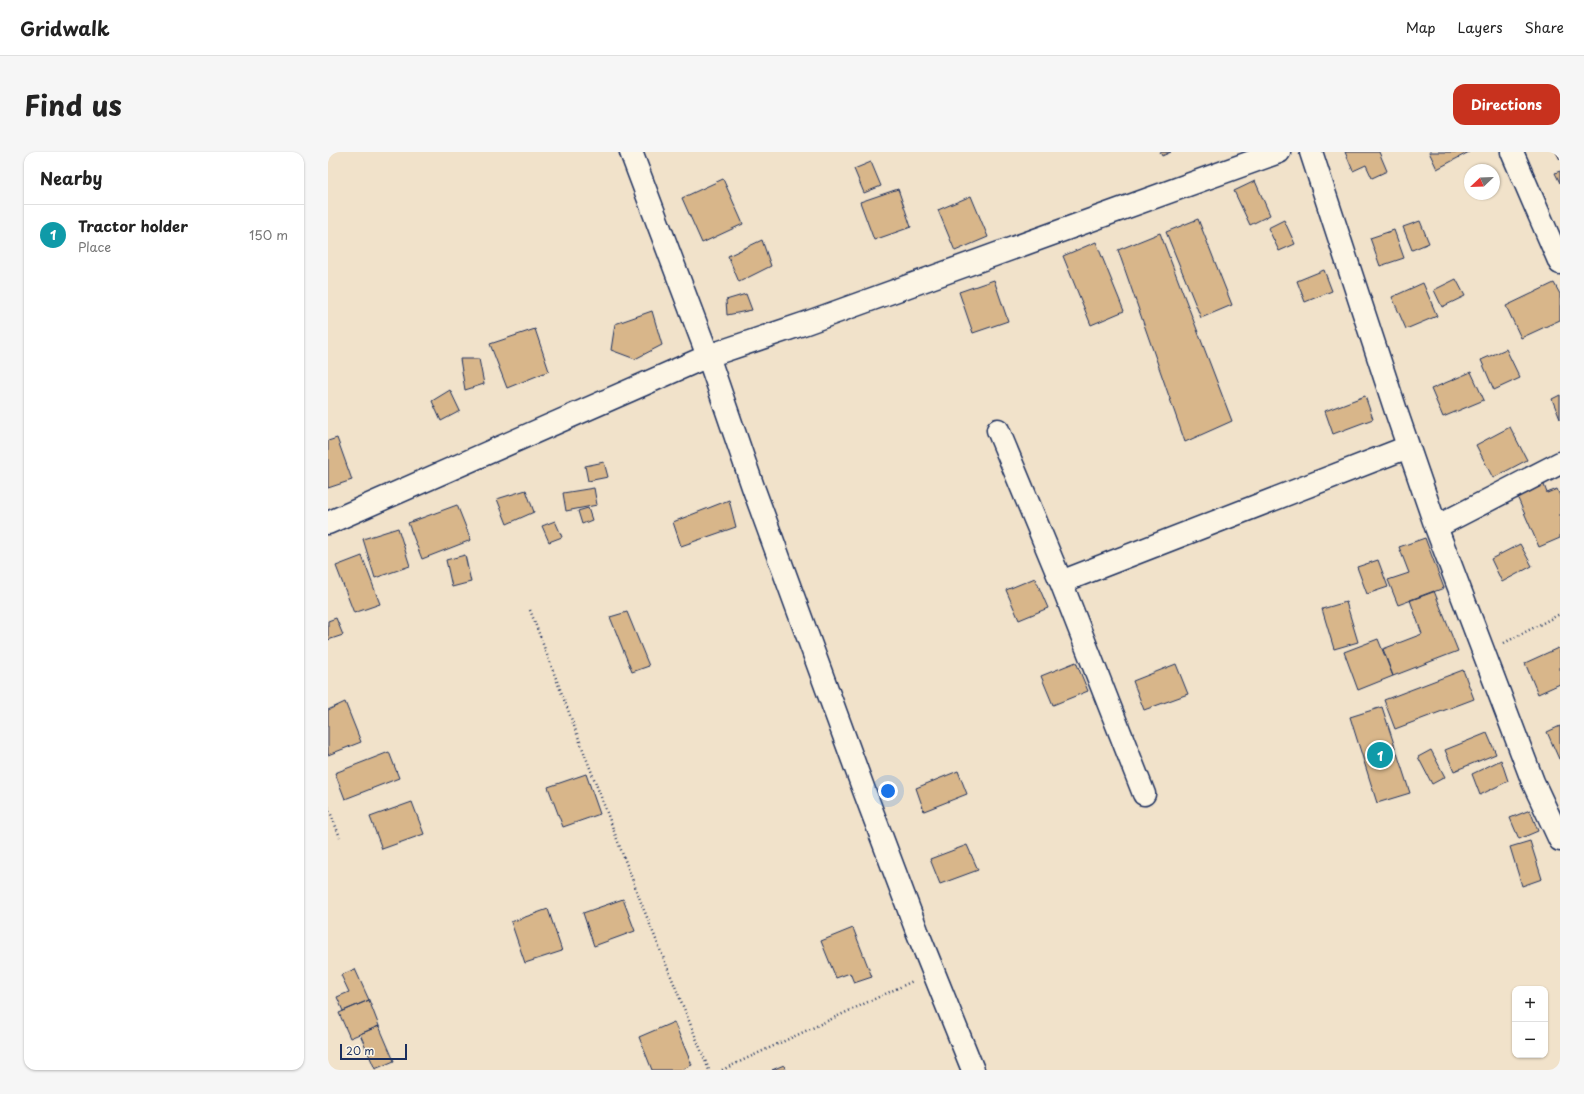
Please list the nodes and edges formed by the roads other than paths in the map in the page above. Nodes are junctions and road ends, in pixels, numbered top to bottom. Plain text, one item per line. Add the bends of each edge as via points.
1 (631, 152) edge
2 (1279, 152) edge
3 (1311, 152) edge
4 (1512, 152) edge
5 (1560, 263) edge
6 (708, 356) junction
7 (998, 430) dead end
8 (1408, 447) junction
9 (1560, 463) edge
10 (328, 523) edge
11 (1436, 527) junction
12 (1061, 582) junction
13 (1144, 794) dead end
14 (1560, 840) edge
15 (973, 1070) edge

1 - 6 street
2 - 6 street
3 - 8 street
4 - 5 street
6 - 10 street
6 - 15 street via 865,793
7 - 12 street
8 - 11 street
8 - 12 street
9 - 11 street
11 - 14 street via 1533,782
12 - 13 street

